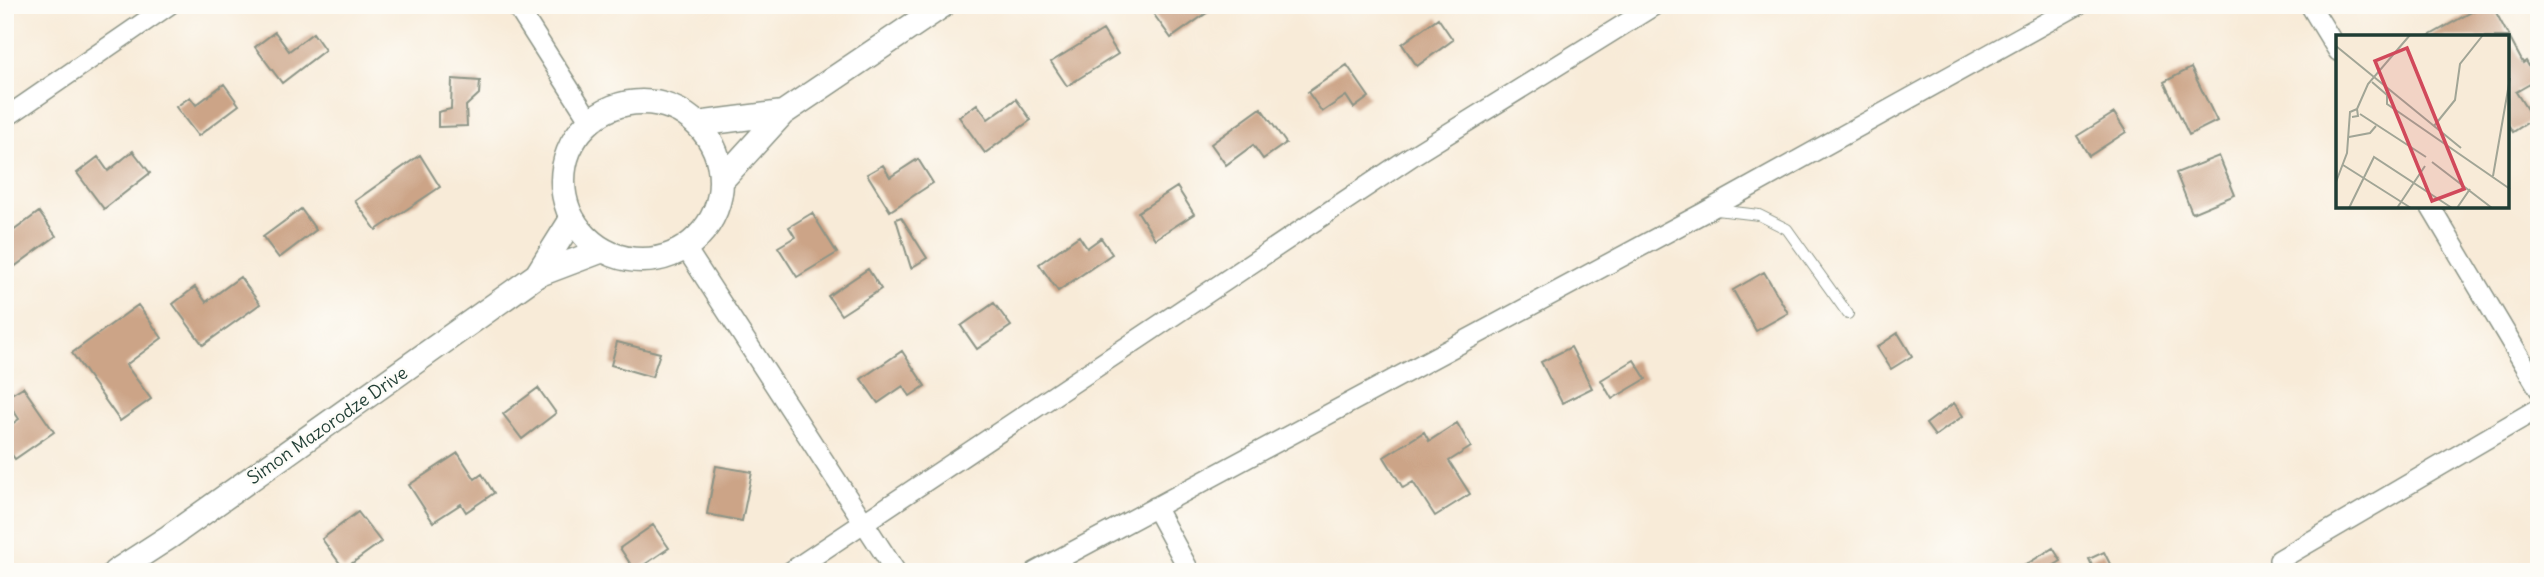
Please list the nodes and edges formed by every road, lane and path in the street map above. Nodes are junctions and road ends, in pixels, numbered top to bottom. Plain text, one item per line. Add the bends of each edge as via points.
1 (169, 5) edge
2 (516, 5) edge
3 (943, 5) edge
4 (1655, 5) edge
5 (2078, 5) edge
6 (2310, 5) edge
7 (2336, 49) edge
8 (782, 113) junction
9 (5, 118) edge
10 (590, 121) junction
11 (697, 124) junction
12 (721, 181) junction
13 (2431, 208) edge
14 (1703, 213) junction
15 (572, 219) junction
16 (685, 247) junction
17 (603, 250) junction
18 (537, 275) junction
19 (1848, 314) dead end
20 (2539, 389) edge
21 (2539, 408) edge
22 (1155, 507) junction
23 (862, 523) junction
24 (2279, 560) dead end
25 (114, 572) edge
26 (790, 572) edge
27 (896, 572) edge
28 (1035, 572) edge
29 (1191, 572) edge

1 - 9 street
2 - 10 street
3 - 8 street
4 - 23 street via 1412,156
5 - 14 street
6 - 7 street
8 - 11 street
8 - 12 street
10 - 11 street via 616,106 645,102 673,108
10 - 15 street via 572,147 563,177
11 - 12 street via 719,160
12 - 16 street via 711,219
13 - 20 street
14 - 19 lane via 1723,208 1759,215 1787,229
14 - 22 street
15 - 17 street
15 - 18 street, Simon Mazorodze Drive
16 - 17 street via 659,258 630,260
16 - 23 street
17 - 18 street, Simon Mazorodze Drive
18 - 25 street, Simon Mazorodze Drive
21 - 24 street
22 - 28 street
22 - 29 street
23 - 26 street
23 - 27 street

